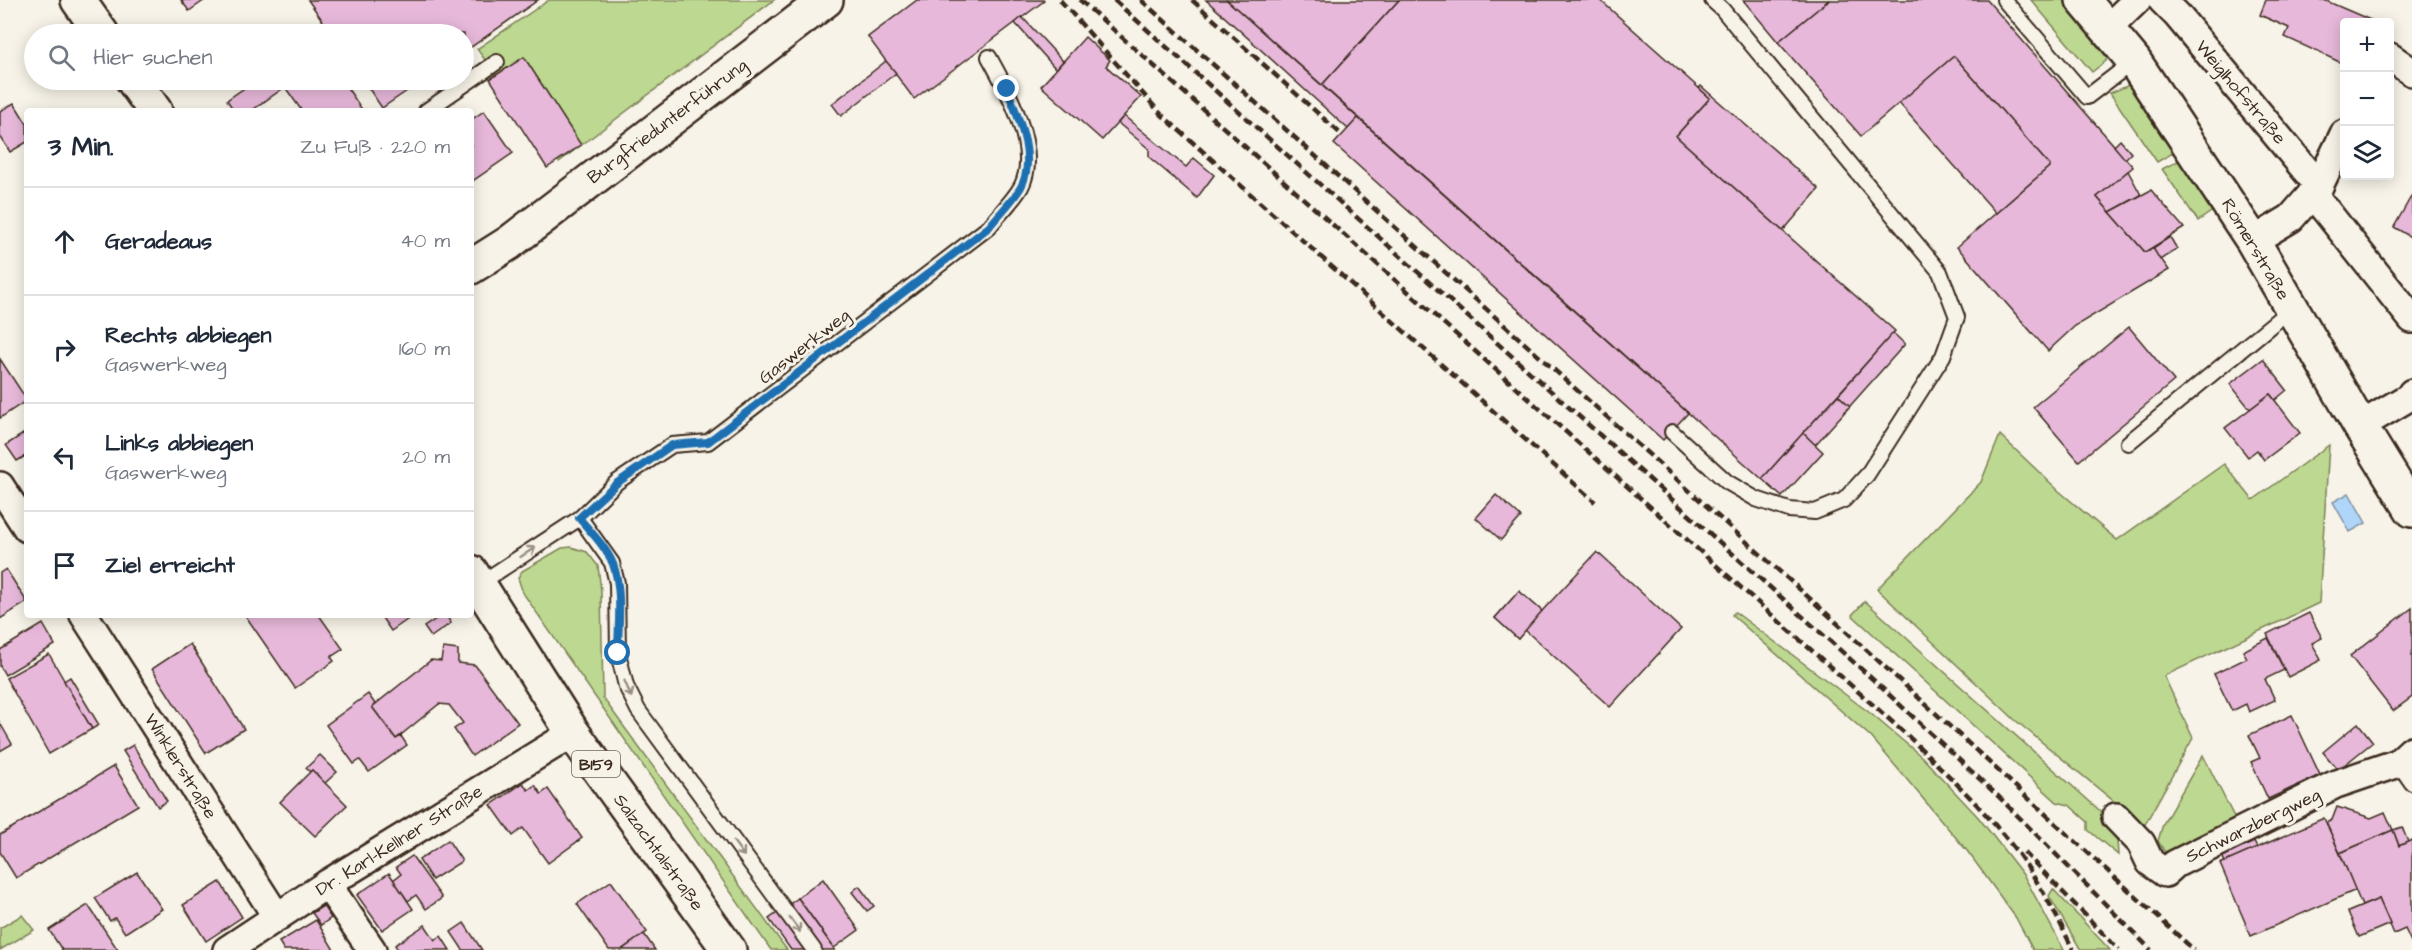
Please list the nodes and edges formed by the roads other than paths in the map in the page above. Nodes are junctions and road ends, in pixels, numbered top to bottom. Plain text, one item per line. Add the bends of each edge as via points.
1 (78, 0) edge
2 (826, 0) edge
3 (1712, 0) edge
4 (2004, 0) edge
5 (2083, 0) edge
6 (2137, 0) edge
7 (2162, 0) edge
8 (95, 24) edge
9 (2108, 28) junction
10 (989, 57) dead end
11 (2394, 60) edge
12 (2134, 61) junction
13 (497, 62) dead end
14 (2412, 72) edge
15 (474, 78) edge
16 (140, 90) edge
17 (456, 90) edge
18 (153, 108) edge
19 (430, 108) edge
20 (2340, 142) edge
21 (2315, 190) junction
22 (2253, 241) junction
23 (509, 243) junction
24 (474, 265) edge
25 (474, 276) edge
26 (2292, 308) junction
27 (2412, 319) edge
28 (2412, 393) edge
29 (2360, 426) junction
30 (1672, 432) dead end
31 (2128, 442) dead end
32 (0, 486) edge
33 (2412, 510) edge
34 (579, 518) junction
35 (24, 523) edge
36 (475, 578) edge
37 (86, 618) edge
38 (573, 733) junction
39 (2407, 765) edge
40 (2116, 817) dead end
41 (327, 884) junction
42 (277, 917) junction
43 (227, 950) edge
44 (372, 950) edge
45 (729, 950) edge
46 (814, 950) edge

1 - 8 street
2 - 23 street, Burgfriedunterführung
3 - 30 lane via 1940,272 1957,317 1943,356 1867,476 1844,500 1815,512 1789,510 1756,499 1728,482
4 - 12 lane via 2087,97
5 - 9 street, Römerstraße
6 - 9 street
7 - 21 street, Weiglhofstraße
9 - 12 street, Römerstraße
10 - 34 lane, Gaswerkweg via 1024,132 1027,167 1021,187 989,227 708,442 672,445 617,483
11 - 14 street
12 - 22 street, Römerstraße
13 - 15 lane
16 - 18 street
17 - 19 lane
20 - 21 street
21 - 22 street via 2291,218
21 - 27 street, Weiglhofstraße
22 - 26 street, Römerstraße
23 - 24 street, Burgfriedunterführung
23 - 25 street, Burgfriedunterführung
26 - 29 street, Römerstraße
26 - 31 lane
28 - 29 street
29 - 33 street, Römerstraße
32 - 35 street
36 -> 34 lane, Gaswerkweg
34 -> 46 lane via 612,563 617,583 618,653 626,686 638,710
36 - 38 street, Salzachtalstraße / B159
37 - 42 street, Winklerstraße
38 - 41 street, Dr. Karl-Kellner Straße
38 - 45 street, Salzachtalstraße / B159
39 - 40 street, Schwarzbergweg via 2336,784 2175,864 2165,873 2150,862 2141,843
41 - 42 street, Dr. Karl-Kellner Straße
41 - 44 street
42 - 43 street, Dr. Karl-Kellner Straße

